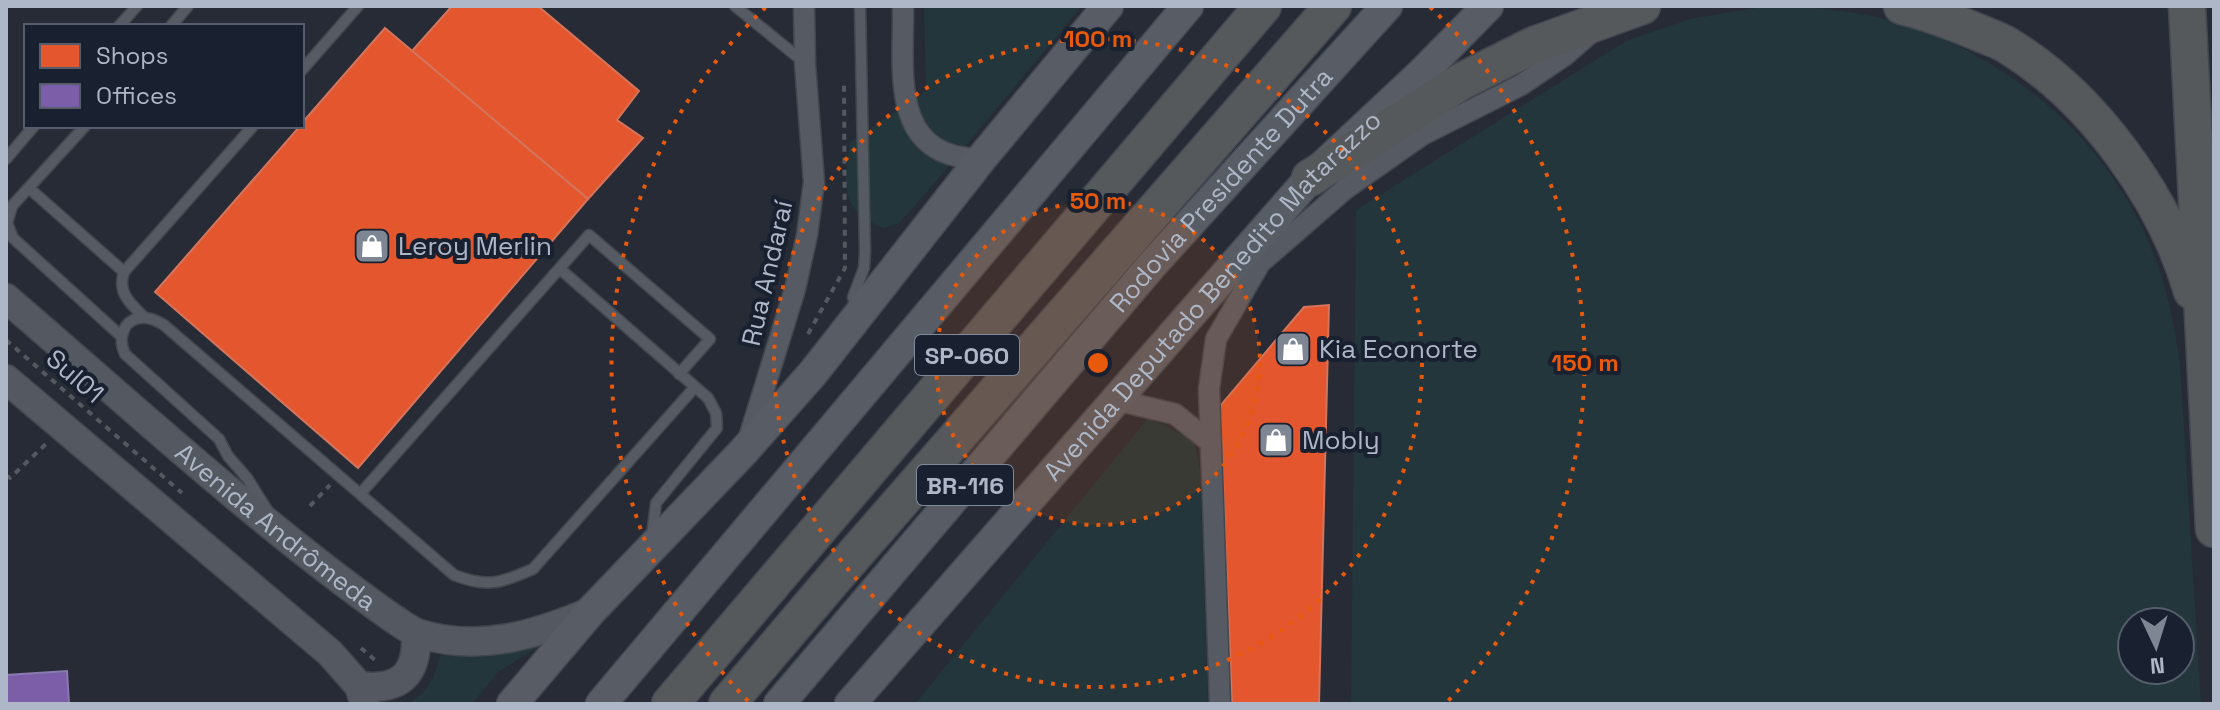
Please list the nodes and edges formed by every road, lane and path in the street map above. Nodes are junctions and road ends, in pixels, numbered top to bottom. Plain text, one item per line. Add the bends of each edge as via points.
1 (137, 6) edge
2 (188, 6) edge
3 (358, 6) edge
4 (735, 6) edge
5 (804, 6) edge
6 (860, 6) edge
7 (903, 6) edge
8 (1108, 6) edge
9 (1188, 6) edge
10 (1263, 6) edge
11 (1333, 6) edge
12 (1387, 6) edge
13 (1488, 6) edge
14 (1902, 6) edge
15 (2187, 6) edge
16 (1626, 12) edge
17 (121, 24) edge
18 (173, 24) edge
19 (805, 64) junction
20 (304, 68) edge
21 (32, 128) edge
22 (83, 128) edge
23 (251, 128) edge
24 (6, 159) edge
25 (981, 159) junction
26 (1310, 178) junction
27 (30, 189) junction
28 (560, 269) junction
29 (124, 272) junction
30 (6, 298) edge
31 (858, 316) junction
32 (144, 317) junction
33 (2205, 332) junction
34 (121, 336) junction
35 (6, 340) edge
36 (679, 374) junction
37 (6, 379) edge
38 (695, 387) junction
39 (1116, 400) junction
40 (62, 426) junction
41 (120, 439) dead end
42 (1210, 442) junction
43 (744, 451) junction
44 (6, 475) edge
45 (361, 493) junction
46 (2214, 529) edge
47 (278, 532) junction
48 (649, 553) junction
49 (590, 612) junction
50 (416, 633) junction
51 (362, 695) edge
52 (512, 704) edge
53 (601, 704) edge
54 (670, 704) edge
55 (727, 704) edge
56 (779, 704) edge
57 (850, 704) edge
58 (1220, 704) edge

1 - 17 lane
2 - 18 lane
3 - 20 lane
4 - 19 lane
5 - 19 street, Rua Andaraí
6 - 31 lane via 865,252 853,297
7 - 25 street via 905,101 914,126 944,152
8 - 25 main road
9 - 53 main road
10 - 54 highway, SP-060
11 - 55 highway, Rodovia Presidente Dutra / SP-060
12 - 56 main road, Rodovia Presidente Dutra / BR-116 via 1151,266
13 - 26 main road, Avenida Deputado Benedito Matarazzo
14 - 33 highway via 1935,14 2009,46 2069,91 2155,202 2187,273
15 - 33 highway
16 - 26 highway via 1534,45 1462,81
16 - 42 street via 1521,85 1422,135 1345,189 1260,263 1216,339 1209,389
19 - 43 street, Rua Andaraí via 814,182 807,235
21 - 24 lane
22 - 27 lane
23 - 29 lane
25 - 31 main road
26 - 39 main road, Avenida Deputado Benedito Matarazzo
27 - 29 lane
27 - 34 lane via 12,206 7,223 13,238
28 - 36 lane
28 - 36 lane via 589,235 710,339
28 - 45 lane
29 - 32 lane via 124,297
30 - 47 main road, Avenida Andrômeda
31 - 43 main road
32 - 34 lane via 133,320
32 - 45 lane via 164,325
33 - 46 highway
34 - 47 lane via 125,354 219,439 263,500
35 - 41 path, Sul01
36 - 38 lane
37 - 40 main road
38 - 45 lane via 533,569 513,578 472,582 454,575
38 - 48 lane via 712,405 717,428 656,503
39 - 42 street via 1175,414
39 - 57 main road, Avenida Deputado Benedito Matarazzo
40 - 44 path via 10,478
40 - 51 main road via 330,653
42 - 58 street
43 - 48 main road
47 - 50 main road, Avenida Andrômeda
48 - 49 main road
49 - 50 main road, Avenida Andrômeda via 547,630 503,639 473,642
49 - 52 main road
50 - 51 main road via 413,664 400,682

